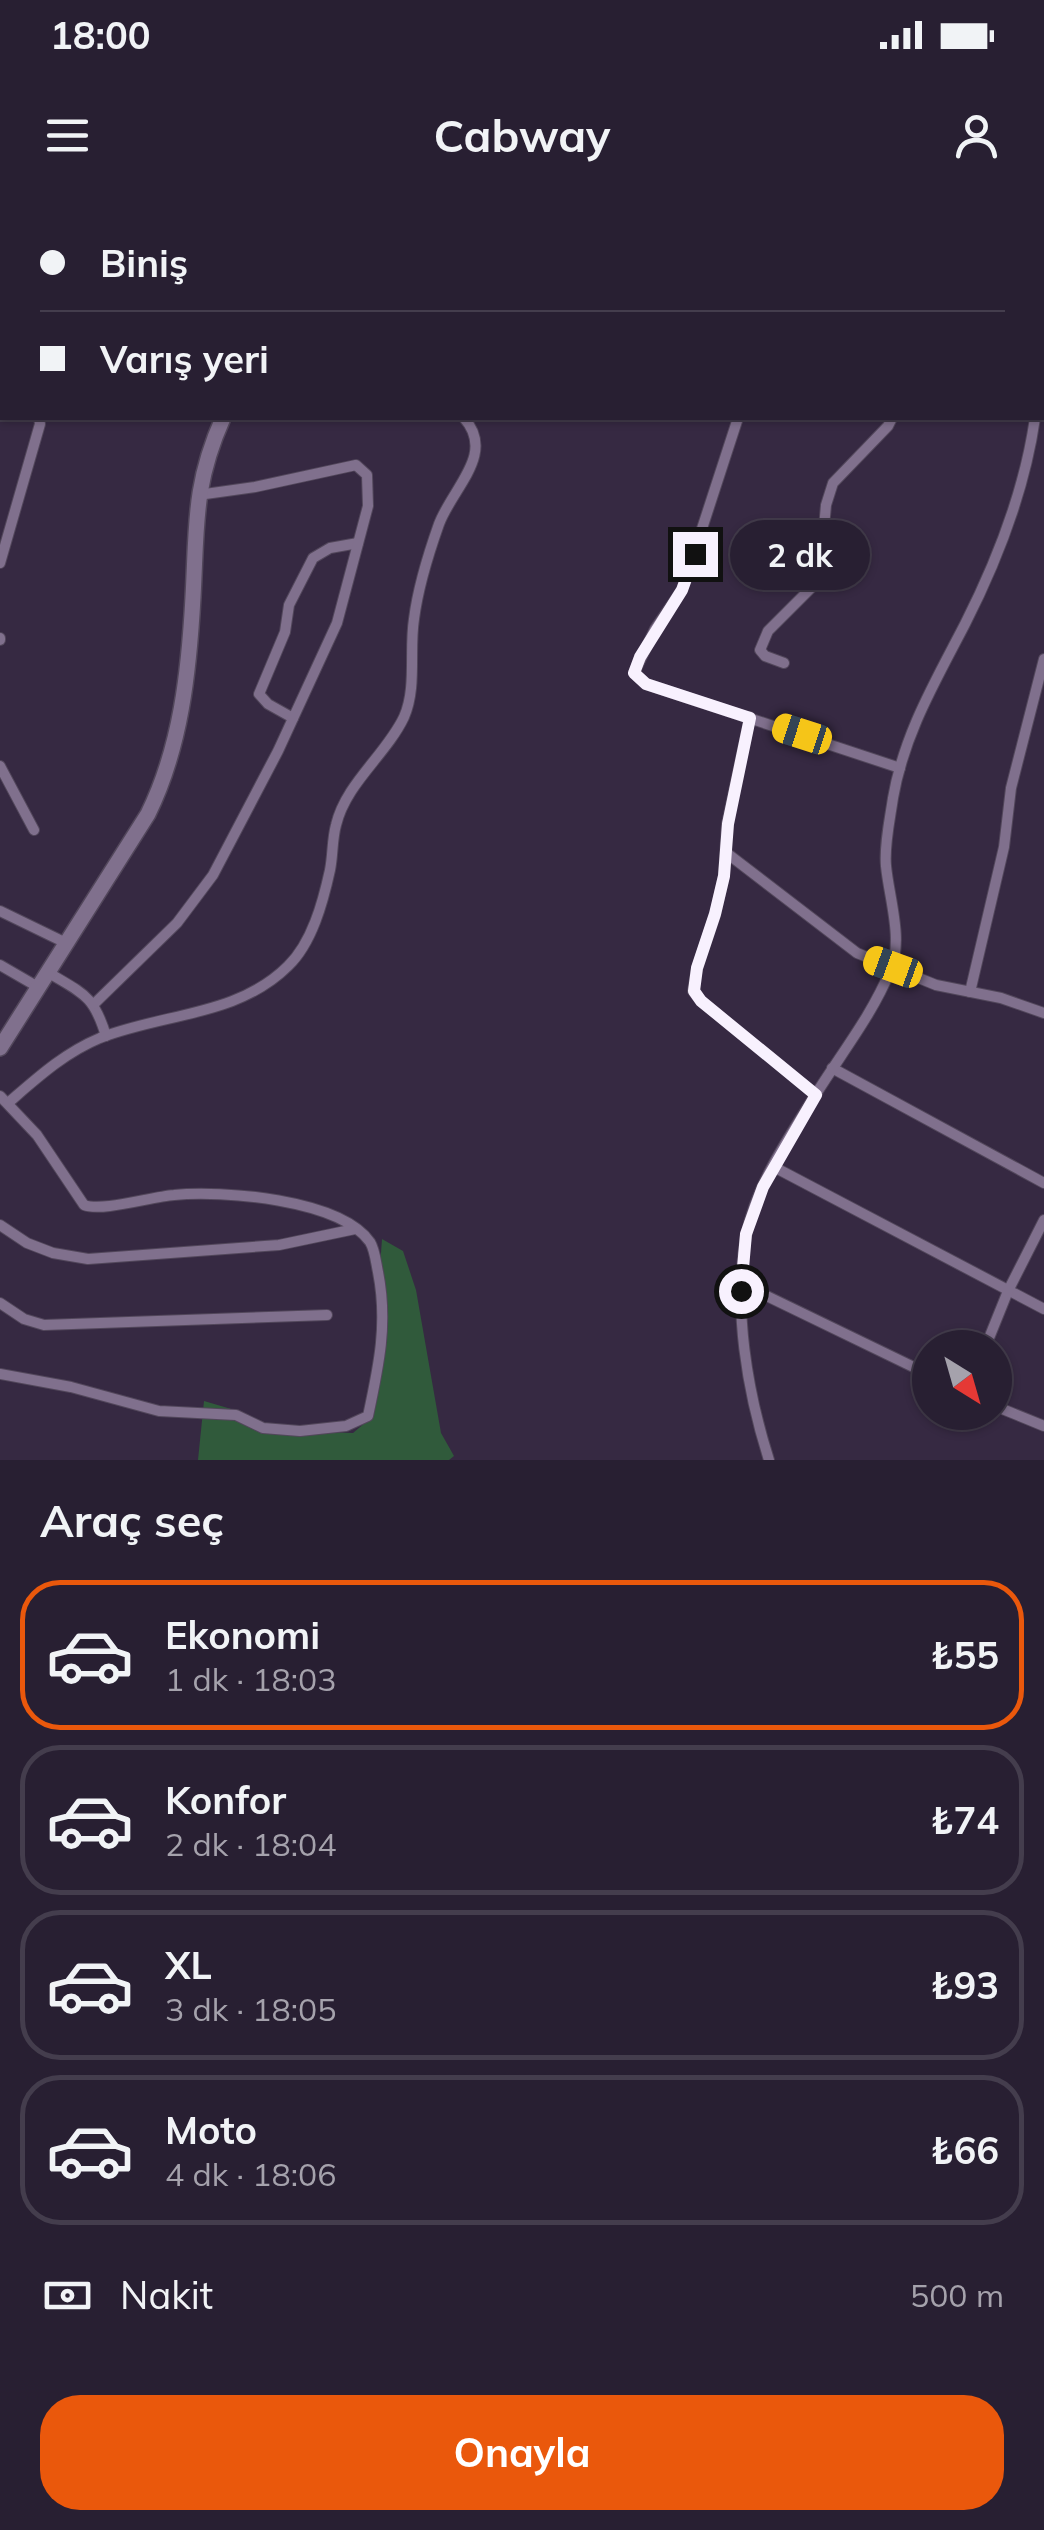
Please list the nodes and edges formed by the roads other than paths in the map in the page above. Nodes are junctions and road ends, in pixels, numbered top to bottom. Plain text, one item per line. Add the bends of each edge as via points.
1 (40, 420) edge
2 (222, 420) edge
3 (472, 420) edge
4 (737, 420) edge
5 (891, 420) edge
6 (1035, 420) edge
7 (197, 495) junction
8 (358, 543) junction
9 (0, 564) edge
10 (1044, 659) edge
11 (784, 662) dead end
12 (293, 718) junction
13 (750, 718) junction
14 (0, 766) edge
15 (900, 768) junction
16 (34, 830) dead end
17 (728, 854) junction
18 (2, 910) edge
19 (66, 943) junction
20 (0, 965) edge
21 (893, 967) junction
22 (49, 973) junction
23 (38, 987) junction
24 (970, 992) junction
25 (94, 1004) junction
26 (1044, 1013) edge
27 (106, 1036) junction
28 (0, 1048) edge
29 (832, 1068) junction
30 (816, 1095) junction
31 (4, 1099) edge
32 (774, 1166) junction
33 (1044, 1182) edge
34 (1044, 1220) edge
35 (0, 1225) edge
36 (356, 1229) junction
37 (742, 1284) junction
38 (1008, 1291) junction
39 (0, 1303) edge
40 (1044, 1310) edge
41 (327, 1315) dead end
42 (992, 1330) edge
43 (912, 1366) edge
44 (1, 1376) edge
45 (1012, 1413) edge
46 (1044, 1426) edge
47 (769, 1460) edge

1 - 9 street
2 - 7 main road
3 - 27 street via 478,450 425,566 406,713 336,822 312,932 292,963 262,990
4 - 13 street via 682,590 634,673 646,684
5 - 11 street via 833,483 815,584 763,640 765,656
6 - 15 street via 1009,519 966,622 928,690
7 - 8 street via 356,464 367,474 368,506
7 - 19 main road via 191,631 168,773
8 - 12 street via 337,623
8 - 12 street via 313,558 288,605 285,632 258,694
10 - 24 street
12 - 25 street via 213,875 177,923
13 - 15 street
13 - 17 street
14 - 16 street
15 - 21 street via 885,861
17 - 21 street via 856,954
17 - 30 street via 694,991
18 - 19 street
19 - 22 main road
20 - 23 street
21 - 24 street
21 - 29 street
22 - 23 main road
22 - 25 street
23 - 28 main road
24 - 26 street
25 - 27 street
27 - 31 street
29 - 30 street
29 - 33 street
30 - 32 street
31 - 36 street via 84,1205 95,1209 201,1192 302,1206
32 - 37 street via 746,1234
32 - 38 street
34 - 38 street
35 - 36 street via 40,1248 88,1258 279,1245
36 - 44 street via 372,1244 385,1320 368,1416 346,1426 264,1428 236,1415 159,1410
37 - 43 street
37 - 47 street via 748,1368
38 - 40 street
38 - 42 street
39 - 41 street via 44,1325
45 - 46 street

